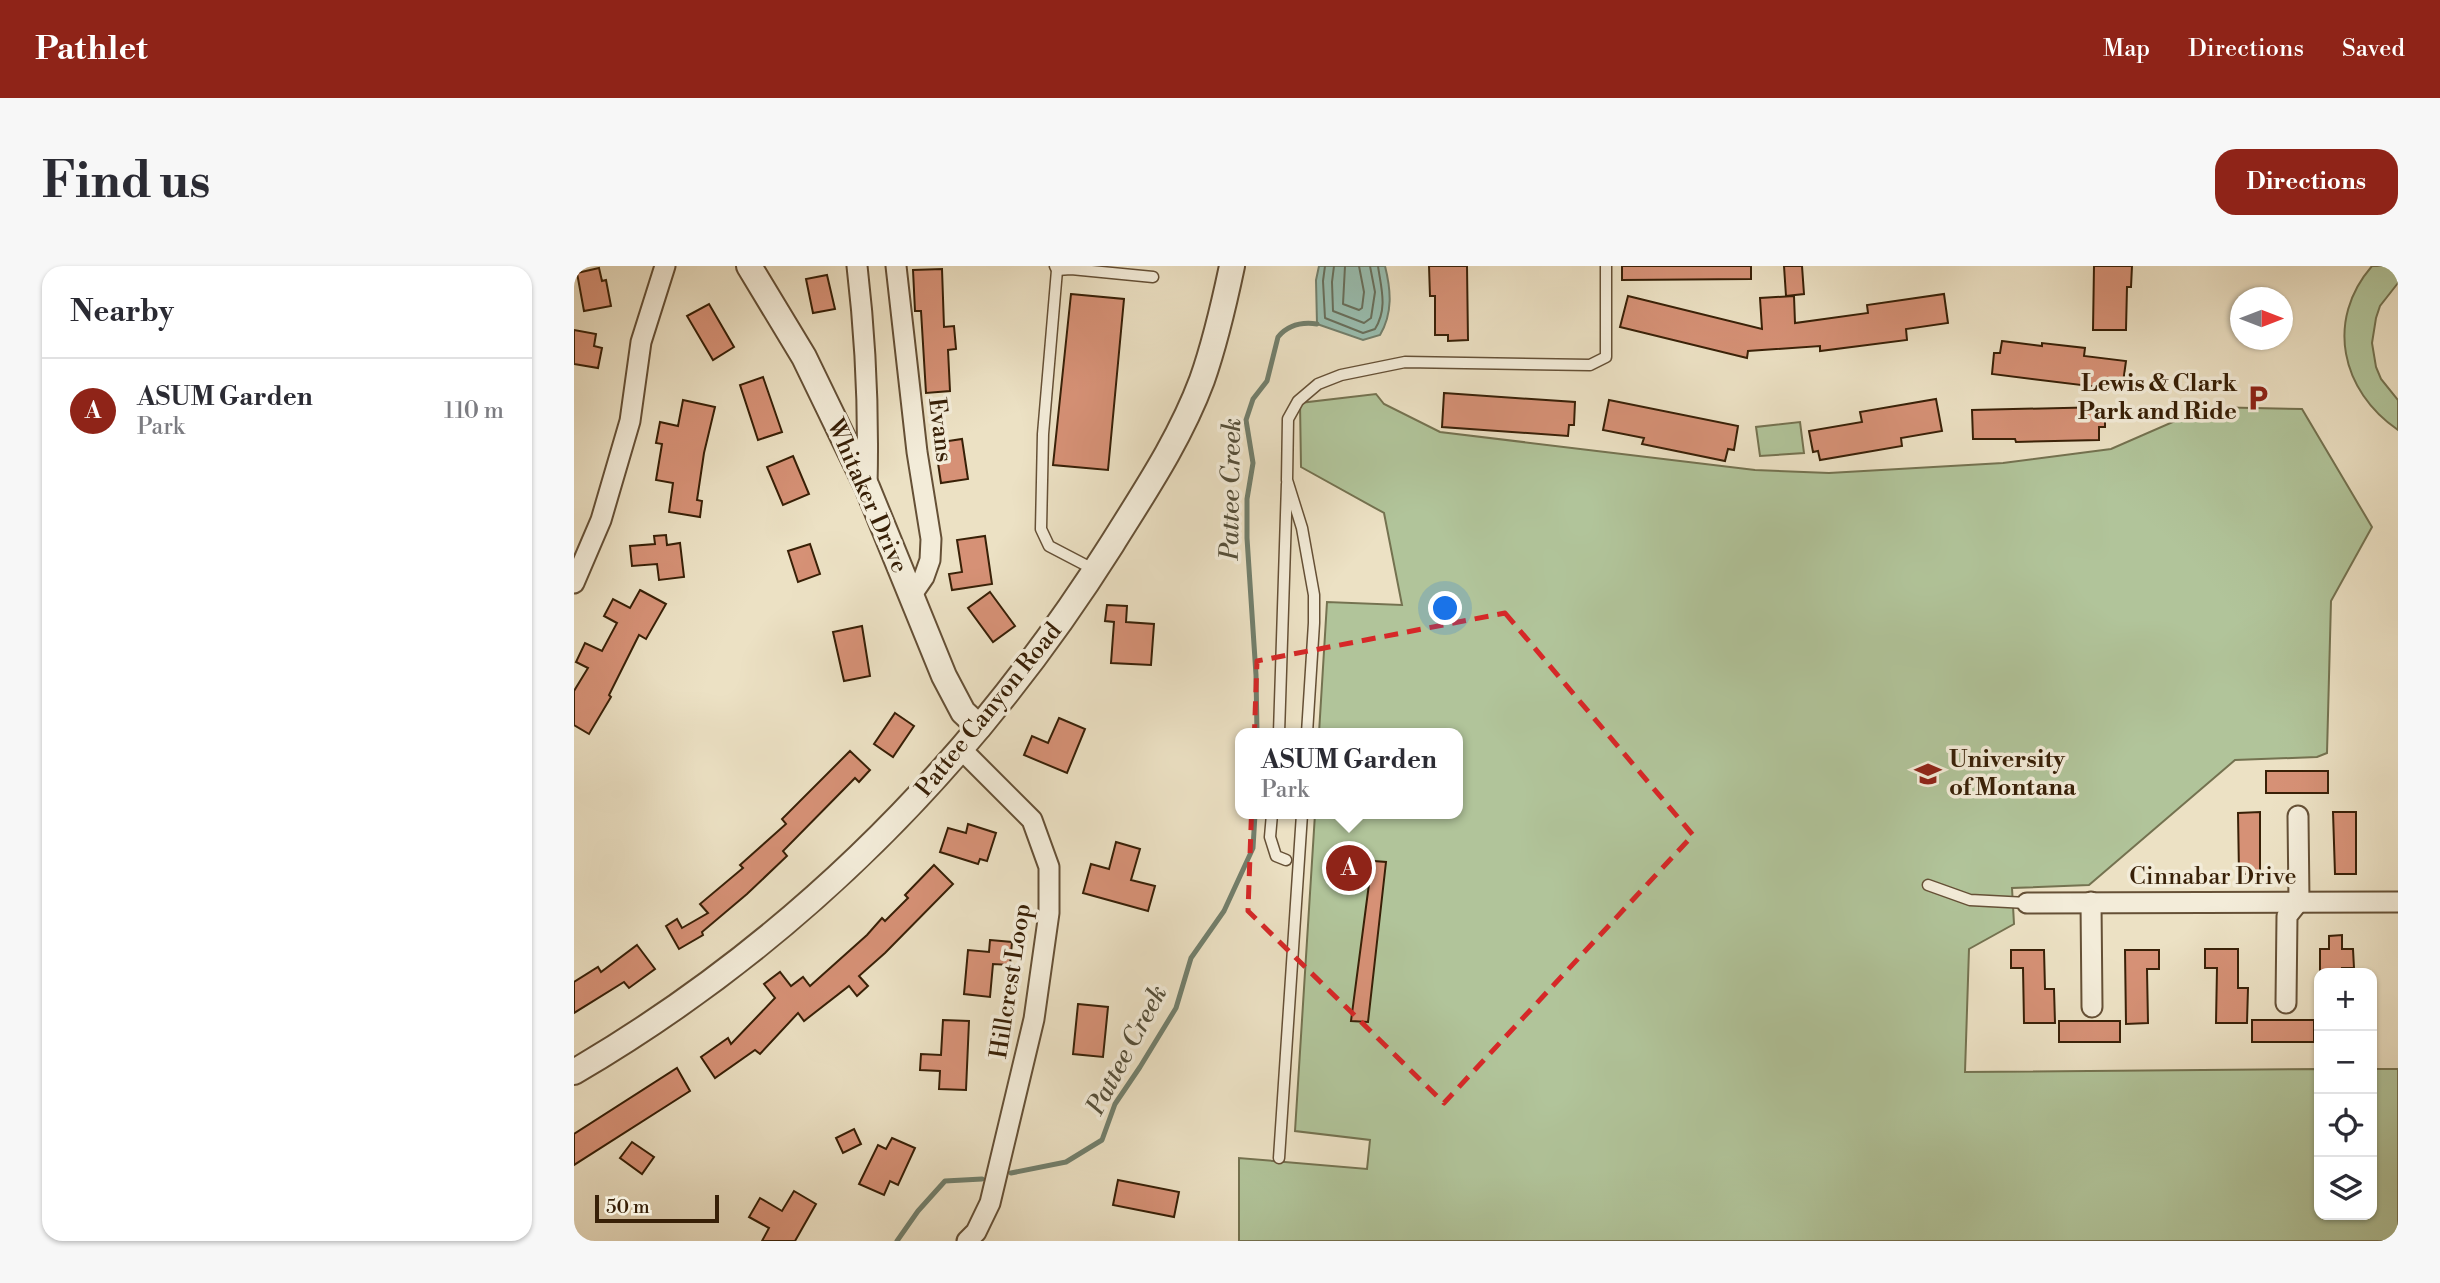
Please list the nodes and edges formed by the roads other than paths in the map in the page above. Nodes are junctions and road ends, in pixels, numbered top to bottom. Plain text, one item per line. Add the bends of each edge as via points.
1 (665, 266) edge
2 (748, 266) edge
3 (857, 266) edge
4 (896, 266) edge
5 (1232, 266) edge
6 (1606, 266) edge
7 (1056, 268) edge
8 (1153, 277) dead end
9 (1287, 480) junction
10 (867, 486) junction
11 (1096, 570) junction
12 (574, 583) edge
13 (911, 596) junction
14 (979, 727) junction
15 (1279, 728) edge
16 (1307, 728) edge
17 (962, 750) junction
18 (2298, 816) dead end
19 (1272, 819) edge
20 (1302, 819) edge
21 (1286, 860) dead end
22 (1928, 885) dead end
23 (2299, 901) junction
24 (2091, 902) junction
25 (2398, 902) edge
26 (2027, 903) joint
27 (2286, 1003) dead end
28 (2092, 1007) dead end
29 (574, 1072) edge
30 (1279, 1158) dead end
31 (967, 1241) edge

1 - 12 street via 641,342 630,421 601,520
2 - 10 street, Whitaker Drive via 804,357
3 - 10 street via 866,342
4 - 13 street, Evans via 931,539 930,560
5 - 11 street, Pattee Canyon Road via 1201,381 1163,463
6 - 9 lane via 1606,357 1590,365 1405,362 1341,375 1318,384 1290,413
7 - 8 lane
7 - 11 lane via 1042,434 1041,529 1049,546
9 - 15 lane
9 - 16 lane via 1302,528 1314,595
10 - 13 street, Whitaker Drive
11 - 14 street, Pattee Canyon Road via 1034,660
13 - 14 street, Whitaker Drive via 956,700
14 - 17 street, Pattee Canyon Road
17 - 29 street, Pattee Canyon Road via 804,907 693,993
17 - 31 street, Hillcrest Loop via 1032,820 1049,867 1049,913 1034,1019 990,1203
18 - 23 street
19 - 21 lane via 1270,837 1276,856
20 - 30 lane
22 - 26 lane via 1970,901
23 - 24 street, Cinnabar Drive
23 - 25 street, Cinnabar Drive
23 - 27 street via 2287,916
24 - 26 street, Cinnabar Drive
24 - 28 street

